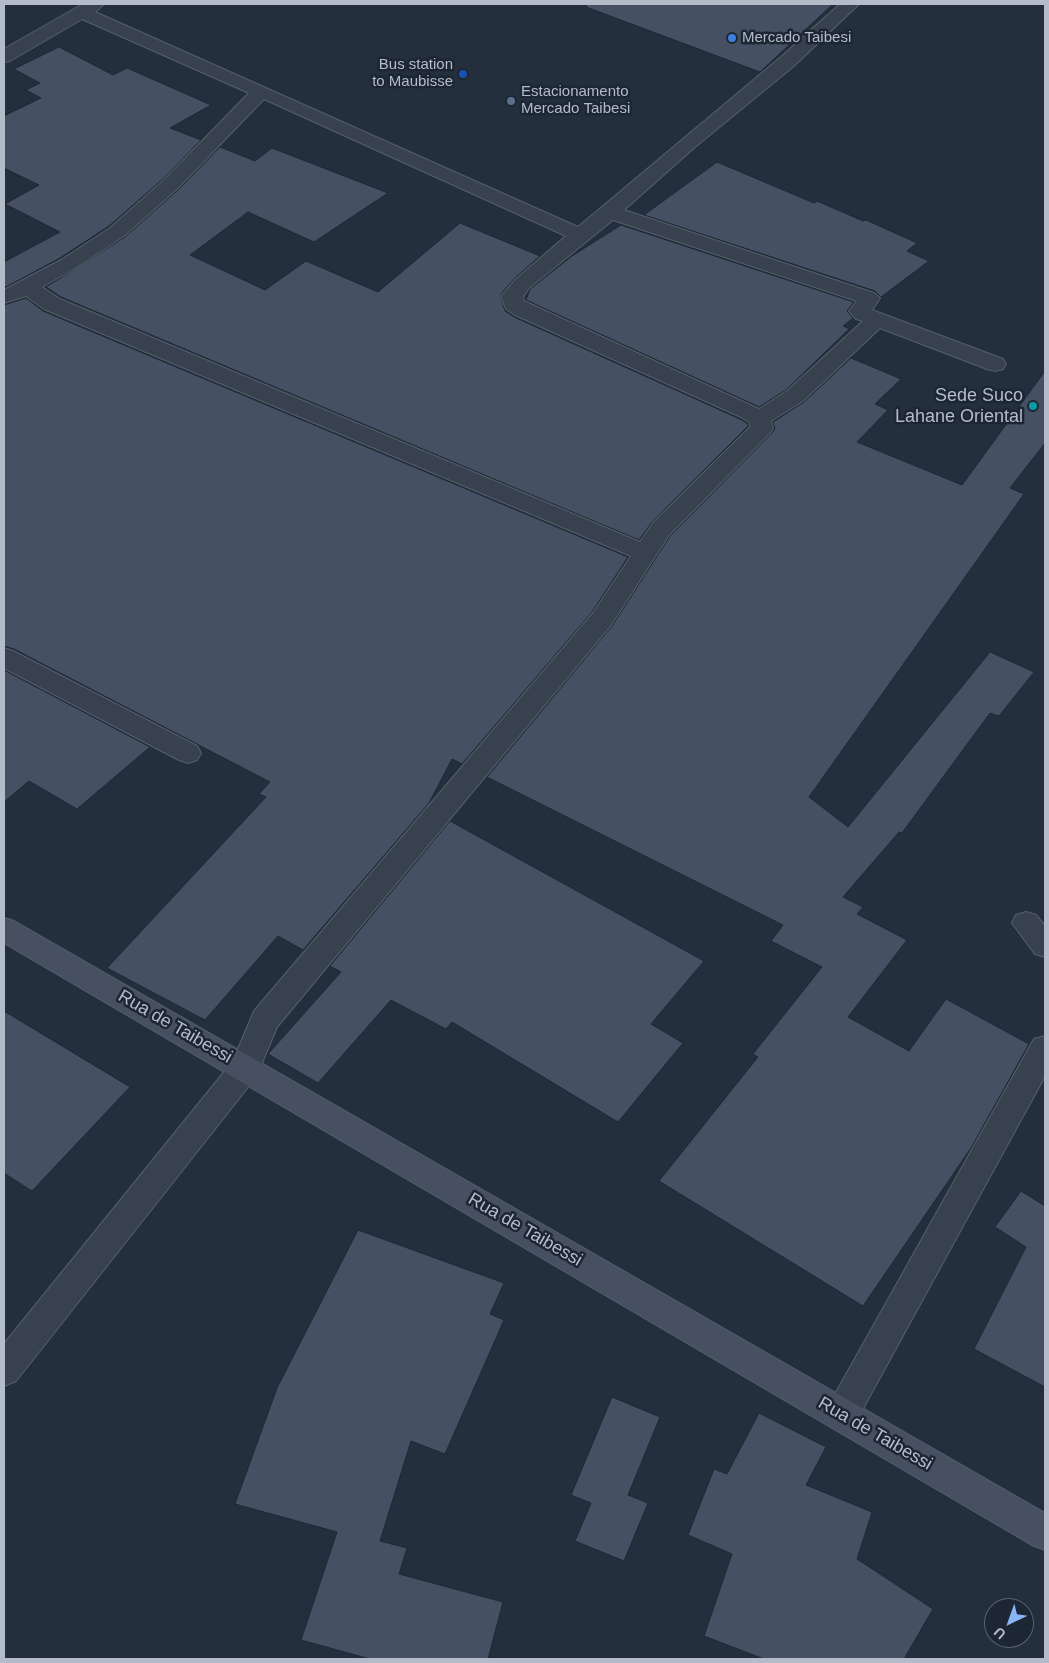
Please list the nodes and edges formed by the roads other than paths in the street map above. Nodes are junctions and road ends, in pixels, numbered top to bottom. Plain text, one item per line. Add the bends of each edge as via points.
1 (850, 4) edge
2 (88, 8) edge
3 (4, 56) edge
4 (261, 91) junction
5 (610, 212) junction
6 (580, 234) junction
7 (27, 287) junction
8 (4, 297) edge
9 (877, 319) junction
10 (995, 364) dead end
11 (760, 419) junction
12 (645, 553) junction
13 (4, 657) edge
14 (188, 753) dead end
15 (1026, 923) dead end
16 (4, 929) edge
17 (1045, 946) edge
18 (1045, 1048) edge
19 (245, 1068) junction
20 (4, 1370) edge
21 (842, 1414) junction
22 (1045, 1534) edge

1 - 5 street
2 - 3 street
2 - 4 street
4 - 6 street
4 - 7 street via 171,184 117,232
5 - 6 street
5 - 9 street via 867,296 869,298 860,310
6 - 11 street via 522,284 512,296 514,304
7 - 8 street
7 - 12 street via 60,308
9 - 10 street
9 - 11 street via 795,396
11 - 12 street via 762,428 661,529
12 - 19 street via 602,619 265,1020
13 - 14 street
15 - 17 street
16 - 19 street, Rua de Taibessi
18 - 21 street
19 - 20 street
19 - 21 street, Rua de Taibessi
21 - 22 street, Rua de Taibessi

